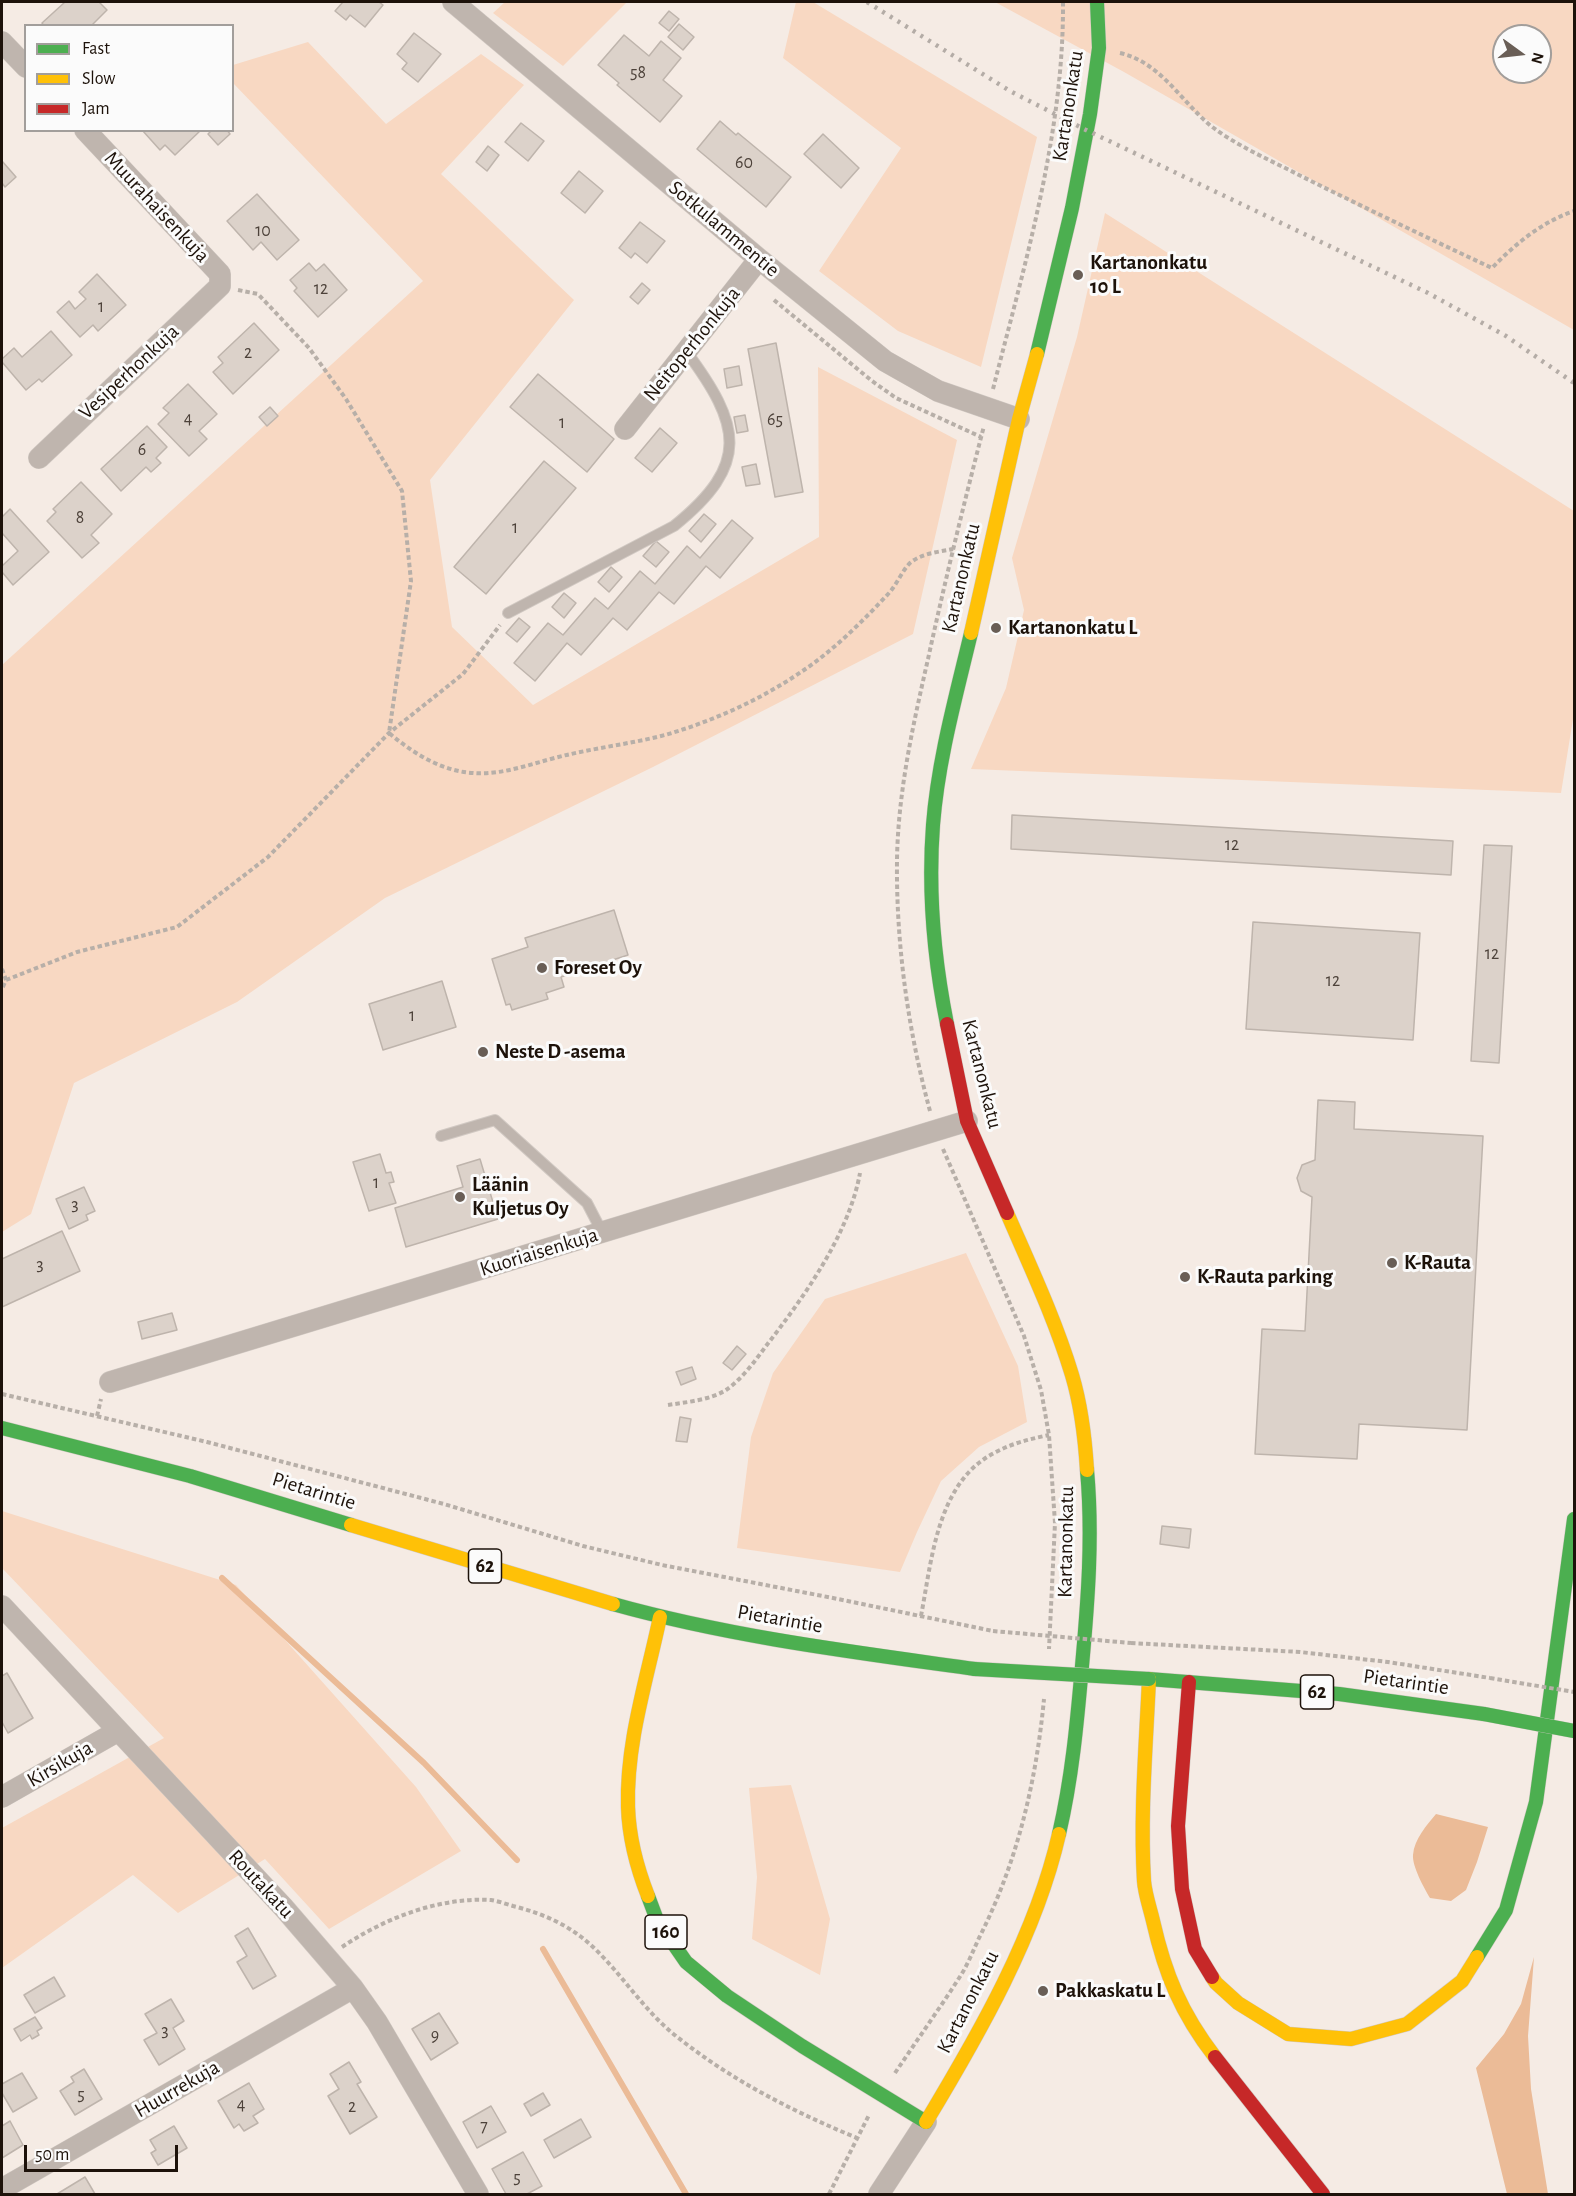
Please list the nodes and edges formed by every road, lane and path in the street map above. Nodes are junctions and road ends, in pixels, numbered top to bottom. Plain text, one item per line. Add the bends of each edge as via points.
1 (453, 2) edge
2 (1097, 2) edge
3 (1099, 48) junction
4 (87, 132) edge
5 (1575, 211) edge
6 (759, 259) junction
7 (219, 286) junction
8 (686, 351) junction
9 (1019, 419) junction
10 (625, 429) dead end
11 (39, 458) dead end
12 (953, 549) dead end
13 (508, 614) joint
14 (389, 733) junction
15 (2, 969) edge
16 (6, 980) junction
17 (2, 989) edge
18 (967, 1120) junction
19 (441, 1136) dead end
20 (860, 1154) junction
21 (602, 1232) junction
22 (110, 1382) dead end
23 (2, 1394) edge
24 (668, 1406) dead end
25 (2, 1428) edge
26 (1049, 1435) dead end
27 (1575, 1520) edge
28 (2, 1606) edge
29 (921, 1616) junction
30 (660, 1617) junction
31 (1149, 1679) junction
32 (1189, 1682) junction
33 (1575, 1692) edge
34 (118, 1731) junction
35 (1575, 1731) edge
36 (2, 1797) edge
37 (327, 1957) junction
38 (353, 1989) junction
39 (926, 2121) junction
40 (857, 2138) dead end
41 (2, 2189) edge
42 (478, 2194) edge
43 (879, 2194) edge
44 (1323, 2194) edge

1 - 6 street, Sotkulammentie
2 - 3 main road, Kartanonkatu
3 - 5 path via 1129,55 1154,68 1212,126 1243,145 1492,268 1521,240 1563,214
3 - 9 main road, Kartanonkatu via 1072,208
4 - 7 street, Muurahaisenkuja via 220,274
6 - 8 street, Neitoperhonkuja
6 - 9 street, Sotkulammentie via 885,361 938,391
7 - 11 street, Vesiperhonkuja
7 - 14 path via 258,294 309,348 346,399 402,491 411,581
8 - 10 street, Neitoperhonkuja
8 - 13 lane via 720,405 729,433 729,456 716,485 674,526
9 - 18 main road, Kartanonkatu via 942,759 933,824 931,893 942,997
12 - 14 path via 929,553 910,563 867,616 802,672 713,719 664,735 476,774 441,766 409,750
13 - 14 path via 463,674
14 - 16 path via 268,857 177,927 77,952
15 - 16 path
16 - 17 path
18 - 20 street, Kuoriaisenkuja
18 - 39 main road, Kartanonkatu via 1056,1326 1073,1377 1084,1431 1090,1548 1076,1738 1052,1866 1000,1989
19 - 21 lane via 495,1120 587,1203
20 - 21 street, Kuoriaisenkuja
20 - 24 path via 861,1172 849,1213 824,1261 749,1368 726,1390
21 - 22 street, Kuoriaisenkuja
23 - 29 path via 444,1504 583,1546
25 - 30 main road, Pietarintie / 62 via 190,1476
26 - 29 path via 994,1453 973,1468 956,1489 946,1508
27 - 32 main road via 1536,1802 1506,1910 1462,1981 1407,2024 1352,2039 1288,2034 1238,2003 1216,1983 1195,1949 1182,1889 1178,1826
28 - 34 street, Routakatu
29 - 33 path, bridge via 993,1631 1300,1652 1388,1662
30 - 31 main road, Pietarintie / 62, bridge via 785,1643 975,1669
30 - 39 main road, 160 via 632,1748 628,1807 636,1865 657,1920 686,1962 727,1996
31 - 32 main road, Pietarintie / 62
31 - 44 main road via 1144,1883 1160,1952 1176,1997 1202,2040
32 - 35 main road, Pietarintie / 62, bridge via 1339,1694
34 - 36 street, Kirsikuja
34 - 37 street, Routakatu
37 - 38 street, Routakatu
37 - 40 path via 365,1931 408,1913 449,1903 492,1900 540,1912 574,1930 602,1955 648,2010 712,2063 777,2103
38 - 41 street, Huurrekuja
38 - 42 street, Routakatu
39 - 43 street

